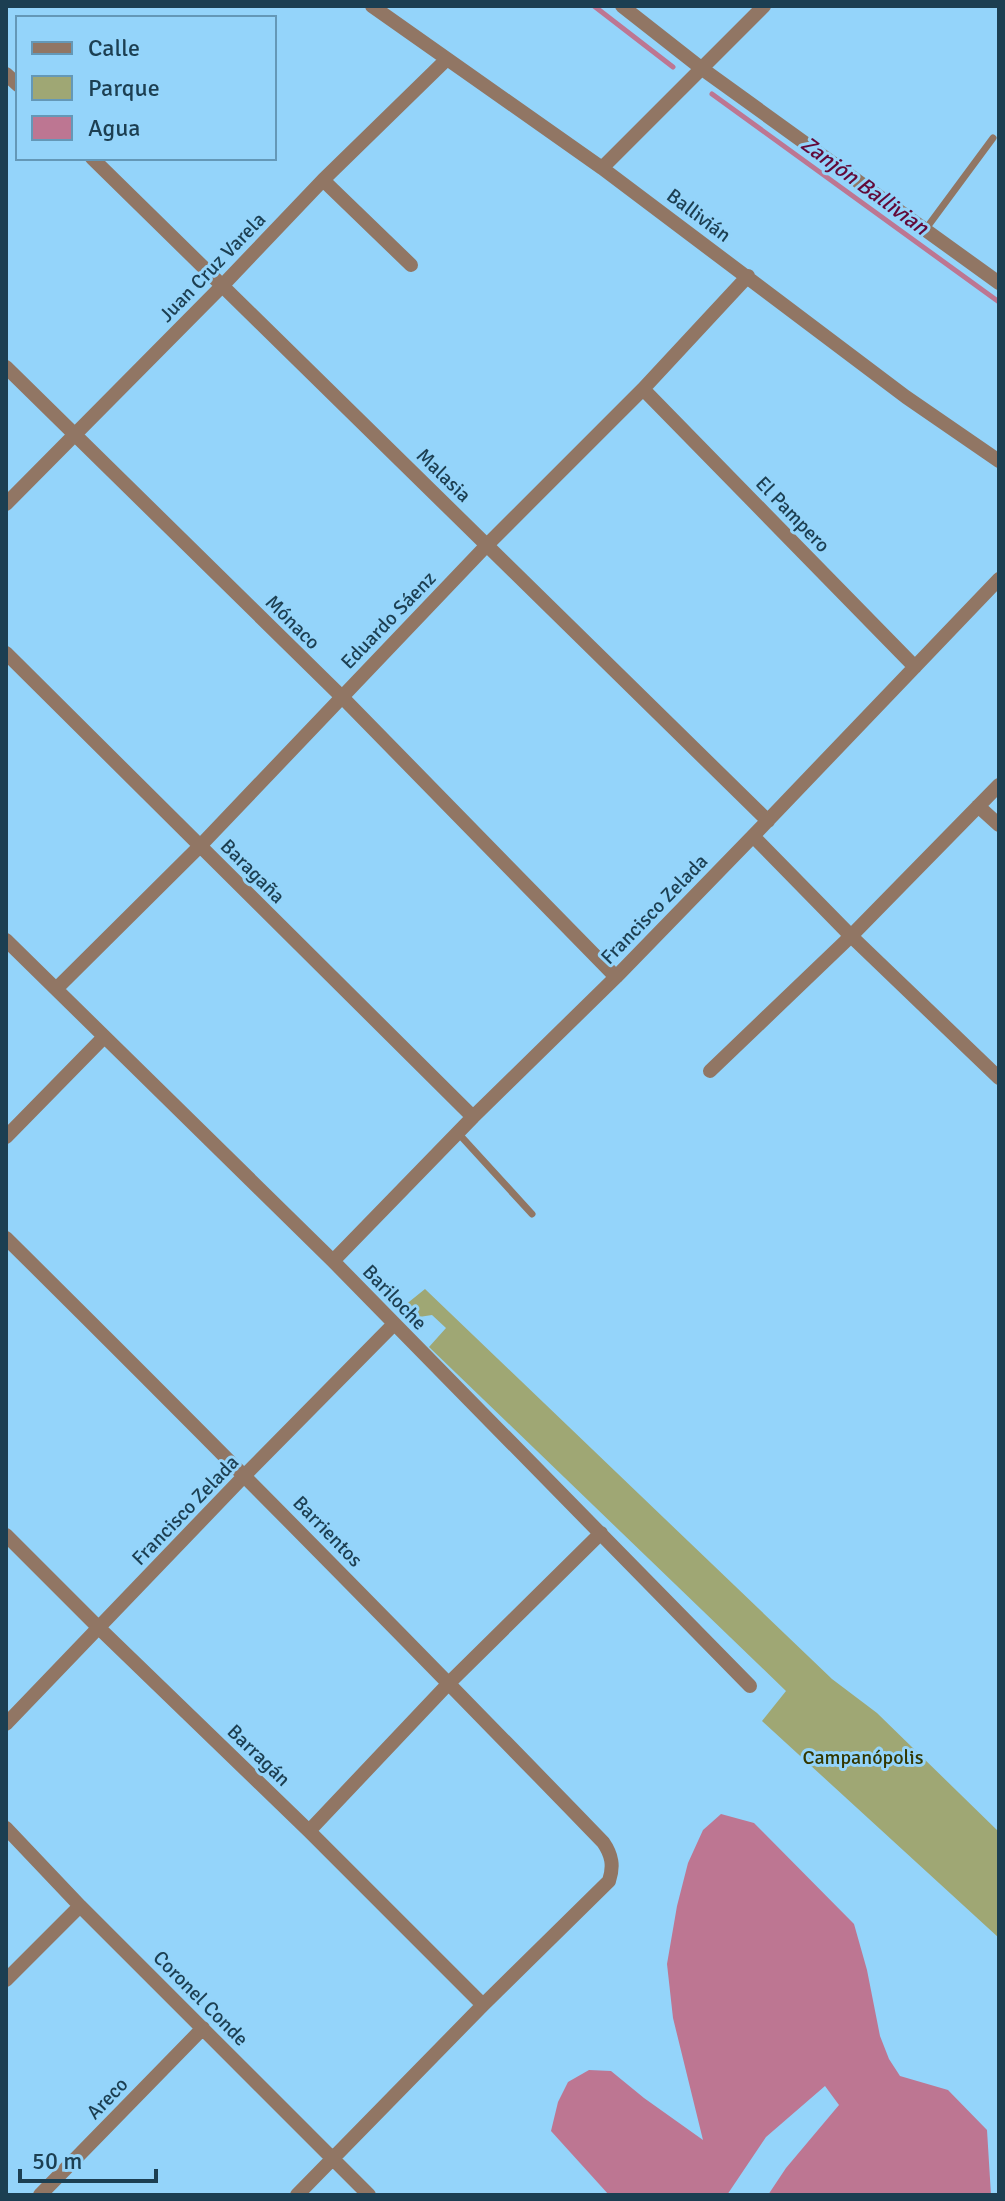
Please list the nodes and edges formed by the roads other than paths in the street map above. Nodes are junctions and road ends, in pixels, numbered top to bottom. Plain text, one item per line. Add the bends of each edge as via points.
1 (372, 6) edge
2 (622, 6) edge
3 (764, 6) edge
4 (447, 59) junction
5 (701, 68) junction
6 (993, 138) dead end
7 (94, 160) edge
8 (602, 168) junction
9 (323, 180) junction
10 (925, 230) junction
11 (411, 265) dead end
12 (748, 276) junction
13 (999, 283) edge
14 (222, 286) junction
15 (6, 367) edge
16 (643, 389) junction
17 (76, 435) junction
18 (999, 461) edge
19 (6, 504) edge
20 (487, 545) junction
21 (999, 579) edge
22 (6, 653) edge
23 (915, 667) junction
24 (342, 697) junction
25 (999, 785) edge
26 (978, 806) junction
27 (768, 821) junction
28 (999, 825) edge
29 (753, 836) junction
30 (200, 846) junction
31 (851, 936) junction
32 (6, 940) edge
33 (616, 977) junction
34 (56, 989) junction
35 (104, 1037) junction
36 (710, 1071) dead end
37 (999, 1078) edge
38 (473, 1117) junction
39 (458, 1133) junction
40 (6, 1137) edge
41 (532, 1214) dead end
42 (6, 1238) edge
43 (333, 1261) junction
44 (394, 1324) junction
45 (245, 1475) junction
46 (601, 1533) junction
47 (6, 1535) edge
48 (99, 1628) junction
49 (449, 1683) junction
50 (750, 1686) dead end
51 (6, 1724) edge
52 (6, 1828) edge
53 (309, 1831) junction
54 (80, 1906) junction
55 (6, 1980) edge
56 (483, 2005) junction
57 (203, 2028) junction
58 (332, 2159) junction
59 (40, 2195) edge
60 (297, 2195) edge
61 (369, 2195) edge

1 - 4 street, Ballivián
2 - 5 street
3 - 5 street
4 - 8 street, Ballivián
4 - 9 street, Juan Cruz Varela
5 - 8 street
5 - 10 street
6 - 10 lane
7 - 14 street, Malasia
8 - 12 street, Ballivián
9 - 11 street
9 - 14 street, Juan Cruz Varela
10 - 13 street
12 - 16 street, Eduardo Sáenz
12 - 18 street, Ballivián
14 - 17 street, Juan Cruz Varela
14 - 20 street, Malasia
15 - 17 street, Mónaco
16 - 20 street, Eduardo Sáenz
16 - 23 street, El Pampero
17 - 19 street, Juan Cruz Varela
17 - 24 street, Mónaco
20 - 24 street, Eduardo Sáenz
20 - 27 street, Malasia
21 - 23 street, Francisco Zelada
22 - 30 street, Baragaña
23 - 27 street, Francisco Zelada
24 - 30 street, Eduardo Sáenz
24 - 33 street, Mónaco
25 - 26 street
26 - 28 street
26 - 31 street
27 - 29 street, Francisco Zelada
29 - 31 street
29 - 33 street, Francisco Zelada
30 - 34 street, Eduardo Sáenz
30 - 38 street, Baragaña
31 - 36 street
31 - 37 street
32 - 34 street, Bariloche
33 - 38 street, Francisco Zelada
34 - 35 street, Bariloche
35 - 40 street
35 - 43 street, Bariloche
38 - 39 street, Francisco Zelada
39 - 41 lane
39 - 43 street, Francisco Zelada
42 - 45 street, Barrientos
43 - 44 street, Bariloche
44 - 45 street, Francisco Zelada
44 - 46 street, Bariloche
45 - 48 street, Francisco Zelada
45 - 49 street, Barrientos
46 - 49 street
46 - 50 street, Bariloche
47 - 48 street, Barragán
48 - 51 street, Francisco Zelada
48 - 53 street, Barragán
49 - 53 street
49 - 56 street, Barrientos via 603,1842 612,1860 609,1881
52 - 54 street, Coronel Conde
53 - 56 street, Barragán
54 - 55 street
54 - 57 street, Coronel Conde
56 - 58 street
57 - 58 street, Coronel Conde
57 - 59 street, Areco
58 - 60 street
58 - 61 street, Coronel Conde

